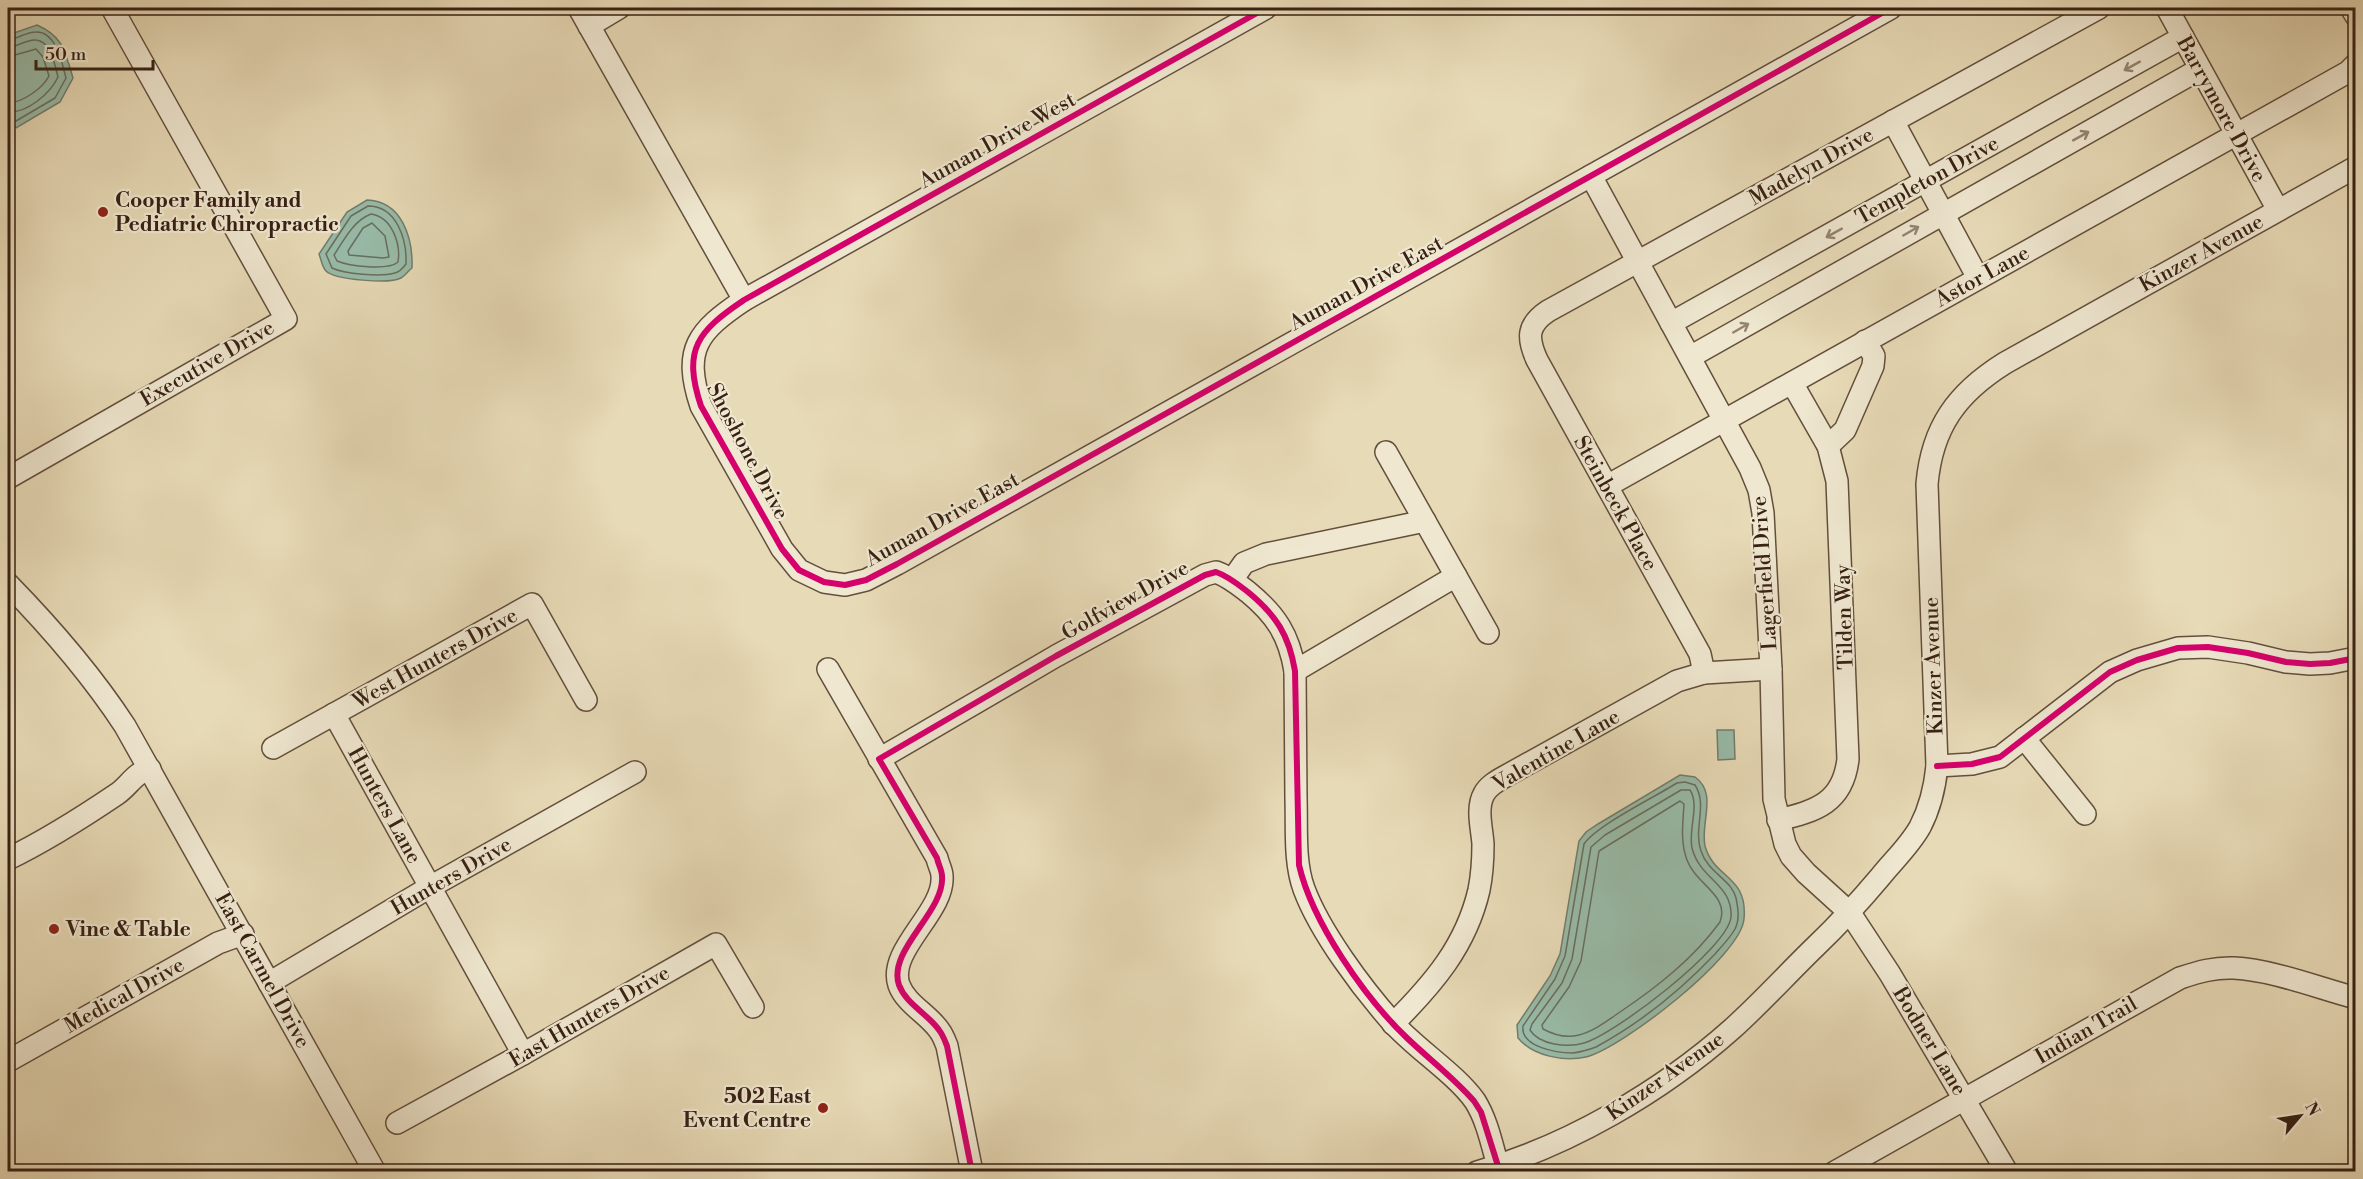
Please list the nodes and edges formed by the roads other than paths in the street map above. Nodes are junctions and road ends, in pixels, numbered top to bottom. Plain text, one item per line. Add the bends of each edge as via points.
1 (112, 8) edge
2 (619, 8) edge
3 (1266, 8) edge
4 (1891, 8) edge
5 (2099, 8) edge
6 (2167, 8) edge
7 (2351, 8) edge
8 (584, 16) edge
9 (2355, 16) edge
10 (2183, 37) junction
11 (2355, 64) edge
12 (2200, 69) junction
13 (1893, 121) junction
14 (2236, 134) junction
15 (2355, 166) edge
16 (1591, 176) junction
17 (1926, 181) junction
18 (2278, 210) junction
19 (1943, 213) junction
20 (1637, 262) junction
21 (1978, 278) junction
22 (744, 300) junction
23 (1671, 323) junction
24 (1530, 332) joint
25 (1865, 341) junction
26 (1690, 357) junction
27 (1792, 383) junction
28 (1724, 421) junction
29 (1828, 446) junction
30 (1386, 452) dead end
31 (8, 478) edge
32 (1607, 486) junction
33 (1425, 521) junction
34 (1456, 576) junction
35 (1232, 580) junction
36 (856, 583) joint
37 (8, 584) edge
38 (1488, 633) dead end
39 (2355, 658) edge
40 (828, 669) dead end
41 (1771, 669) junction
42 (1295, 671) junction
43 (1704, 674) junction
44 (586, 700) dead end
45 (334, 714) junction
46 (2024, 738) junction
47 (273, 748) dead end
48 (879, 759) junction
49 (1937, 766) junction
50 (144, 770) junction
51 (634, 772) dead end
52 (2085, 814) dead end
53 (1778, 820) junction
54 (8, 859) edge
55 (430, 887) junction
56 (1850, 913) junction
57 (243, 934) junction
58 (269, 983) junction
59 (2355, 998) edge
60 (753, 1007) dead end
61 (1393, 1024) junction
62 (523, 1054) junction
63 (8, 1060) edge
64 (1965, 1099) junction
65 (397, 1123) dead end
66 (1498, 1166) junction
67 (375, 1172) edge
68 (972, 1172) edge
69 (1477, 1172) edge
70 (1835, 1172) edge
71 (2007, 1172) edge

1 - 31 street, Executive Drive via 286,319
2 - 8 street
3 - 22 street, Auman Drive West
4 - 16 street, Auman Drive East
5 - 13 street, Madelyn Drive
6 - 10 street, Barrymore Drive
7 - 9 street
8 - 22 street
10 - 12 street, Barrymore Drive
10 -> 17 street, Templeton Drive
11 - 14 street, Astor Lane via 2348,72
12 - 14 street, Barrymore Drive
19 -> 12 street, Templeton Drive
13 - 17 street
13 - 20 street, Madelyn Drive
14 - 18 street, Barrymore Drive
14 - 21 street, Astor Lane
15 - 18 street, Kinzer Avenue
16 - 20 street, Lagerfield Drive
16 - 36 street, Auman Drive East via 897,564
17 - 19 street
17 -> 23 street, Templeton Drive
18 - 49 street, Kinzer Avenue via 1997,368 1973,386 1942,424 1927,484
19 - 21 street
26 -> 19 street, Templeton Drive
20 - 23 street, Lagerfield Drive
20 - 24 street, Madelyn Drive via 1542,315
21 - 25 street, Astor Lane
22 - 36 street, Shoshone Drive via 710,326 695,351 693,376 701,406 782,549 799,570 836,585
23 - 26 street, Lagerfield Drive
24 - 32 street, Steinbeck Place via 1537,360
25 - 27 street, Astor Lane
25 - 29 street via 1874,357 1873,366 1845,430
26 - 28 street, Lagerfield Drive
27 - 28 street, Astor Lane
27 - 29 street, Tilden Way
28 - 32 street, Astor Lane
28 - 41 street, Lagerfield Drive via 1759,490
29 - 53 street, Tilden Way via 1840,510 1848,767 1828,802 1810,813
30 - 33 street
32 - 43 street, Steinbeck Place via 1700,654
33 - 34 street
33 - 35 street via 1266,554 1244,563
34 - 38 street
34 - 42 street
35 - 42 street, Golfview Drive via 1267,608 1289,642
35 - 48 street, Golfview Drive via 1216,572 1205,575
37 - 50 street, East Carmel Drive via 50,627 109,703
39 - 46 street via 2310,664 2208,647 2178,648 2110,672
40 - 48 street
41 - 43 street, Valentine Lane
41 - 53 street, Lagerfield Drive via 1774,799
42 - 61 street, Golfview Drive via 1297,832 1304,889 1321,924
43 - 61 street, Valentine Lane via 1677,681 1488,789 1480,813 1481,880 1469,924 1440,973
44 - 45 street, West Hunters Drive via 532,604
45 - 47 street, West Hunters Drive
45 - 55 street, Hunters Lane
46 - 49 street via 1992,760
46 - 52 street
48 - 68 street via 937,858 942,876 934,903 904,954 897,972 898,984 903,994 940,1030 947,1046
49 - 56 street, Kinzer Avenue via 1920,825
50 - 54 street via 98,807
50 - 57 street, East Carmel Drive
51 - 55 street, Hunters Drive
53 - 56 street, Lagerfield Drive via 1785,844 1797,864
55 - 58 street, Hunters Drive
55 - 62 street, Hunters Lane
56 - 64 street, Bodner Lane
56 - 66 street, Kinzer Avenue via 1696,1059 1581,1131
57 - 58 street, East Carmel Drive
57 - 63 street, Medical Drive via 218,943
58 - 67 street, East Carmel Drive
59 - 64 street, Indian Trail via 2235,968 2205,970 2180,978
60 - 62 street, East Hunters Drive via 717,944
61 - 66 street, Golfview Drive via 1474,1101
62 - 65 street, East Hunters Drive
64 - 70 street, Indian Trail
64 - 71 street, Bodner Lane
66 - 69 street, Kinzer Avenue

